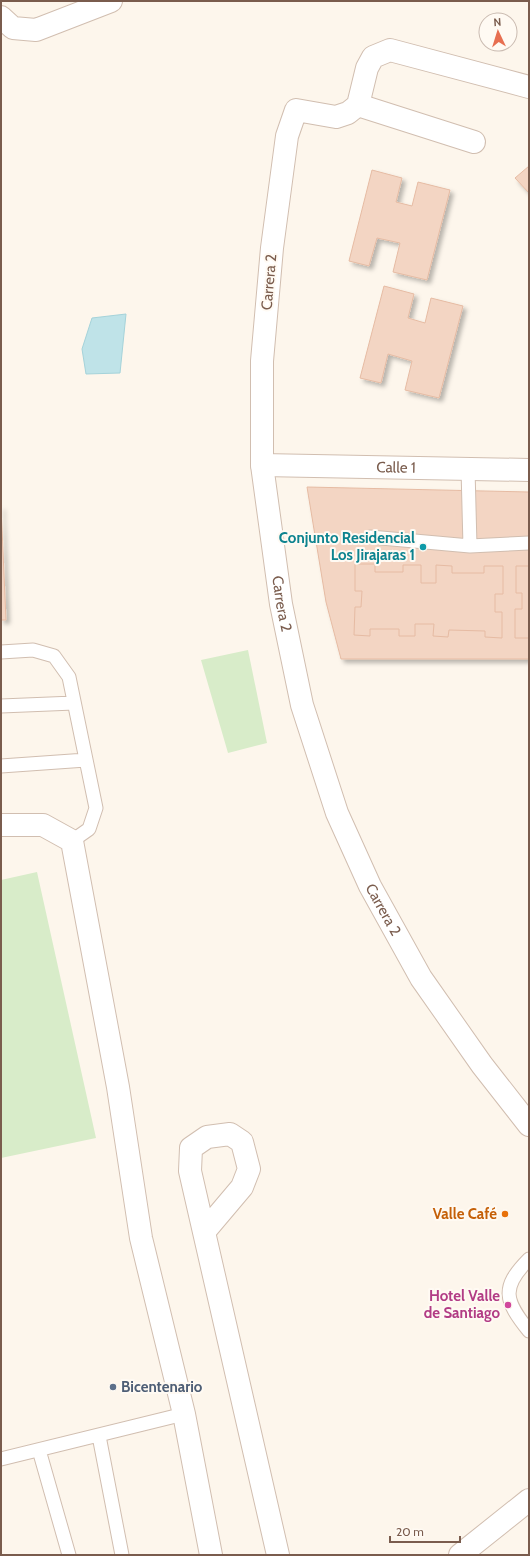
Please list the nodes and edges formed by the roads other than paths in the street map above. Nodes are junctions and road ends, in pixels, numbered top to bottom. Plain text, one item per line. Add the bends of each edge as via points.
1 (111, 1) edge
2 (7, 22) edge
3 (529, 87) edge
4 (358, 105) junction
5 (474, 142) dead end
6 (262, 465) junction
7 (468, 469) junction
8 (529, 470) edge
9 (370, 537) dead end
10 (529, 544) edge
11 (470, 546) junction
12 (1, 652) edge
13 (74, 703) junction
14 (1, 706) edge
15 (86, 760) junction
16 (1, 766) edge
17 (1, 825) edge
18 (72, 841) junction
19 (529, 1125) edge
20 (204, 1232) dead end
21 (529, 1259) edge
22 (529, 1331) edge
23 (184, 1414) junction
24 (99, 1436) junction
25 (39, 1450) junction
26 (1, 1459) edge
27 (529, 1500) edge
28 (69, 1555) edge
29 (122, 1555) edge
30 (211, 1555) edge
31 (278, 1555) edge
32 (460, 1555) edge

1 - 2 street via 36,30
3 - 4 street via 390,50 373,58 367,68
4 - 5 street
4 - 6 street, Carrera 2 via 348,113 336,117 296,110 287,136 272,248 262,361
6 - 7 street, Calle 1
6 - 19 street, Carrera 2 via 281,604 300,697 337,813 370,886 421,978 482,1065
7 - 8 street, Calle 1
7 - 11 lane
9 - 11 lane
10 - 11 lane
12 - 13 lane via 33,650 54,656 69,677
13 - 14 lane
13 - 15 lane
15 - 16 lane
15 - 18 lane via 96,808 89,829
17 - 18 street via 43,825
18 - 23 street via 118,1087 142,1238
20 - 31 street
21 - 22 lane via 510,1283 509,1299 516,1315
23 - 24 lane
23 - 30 street
24 - 25 lane
24 - 29 lane
25 - 26 lane
25 - 28 lane
27 - 32 street

